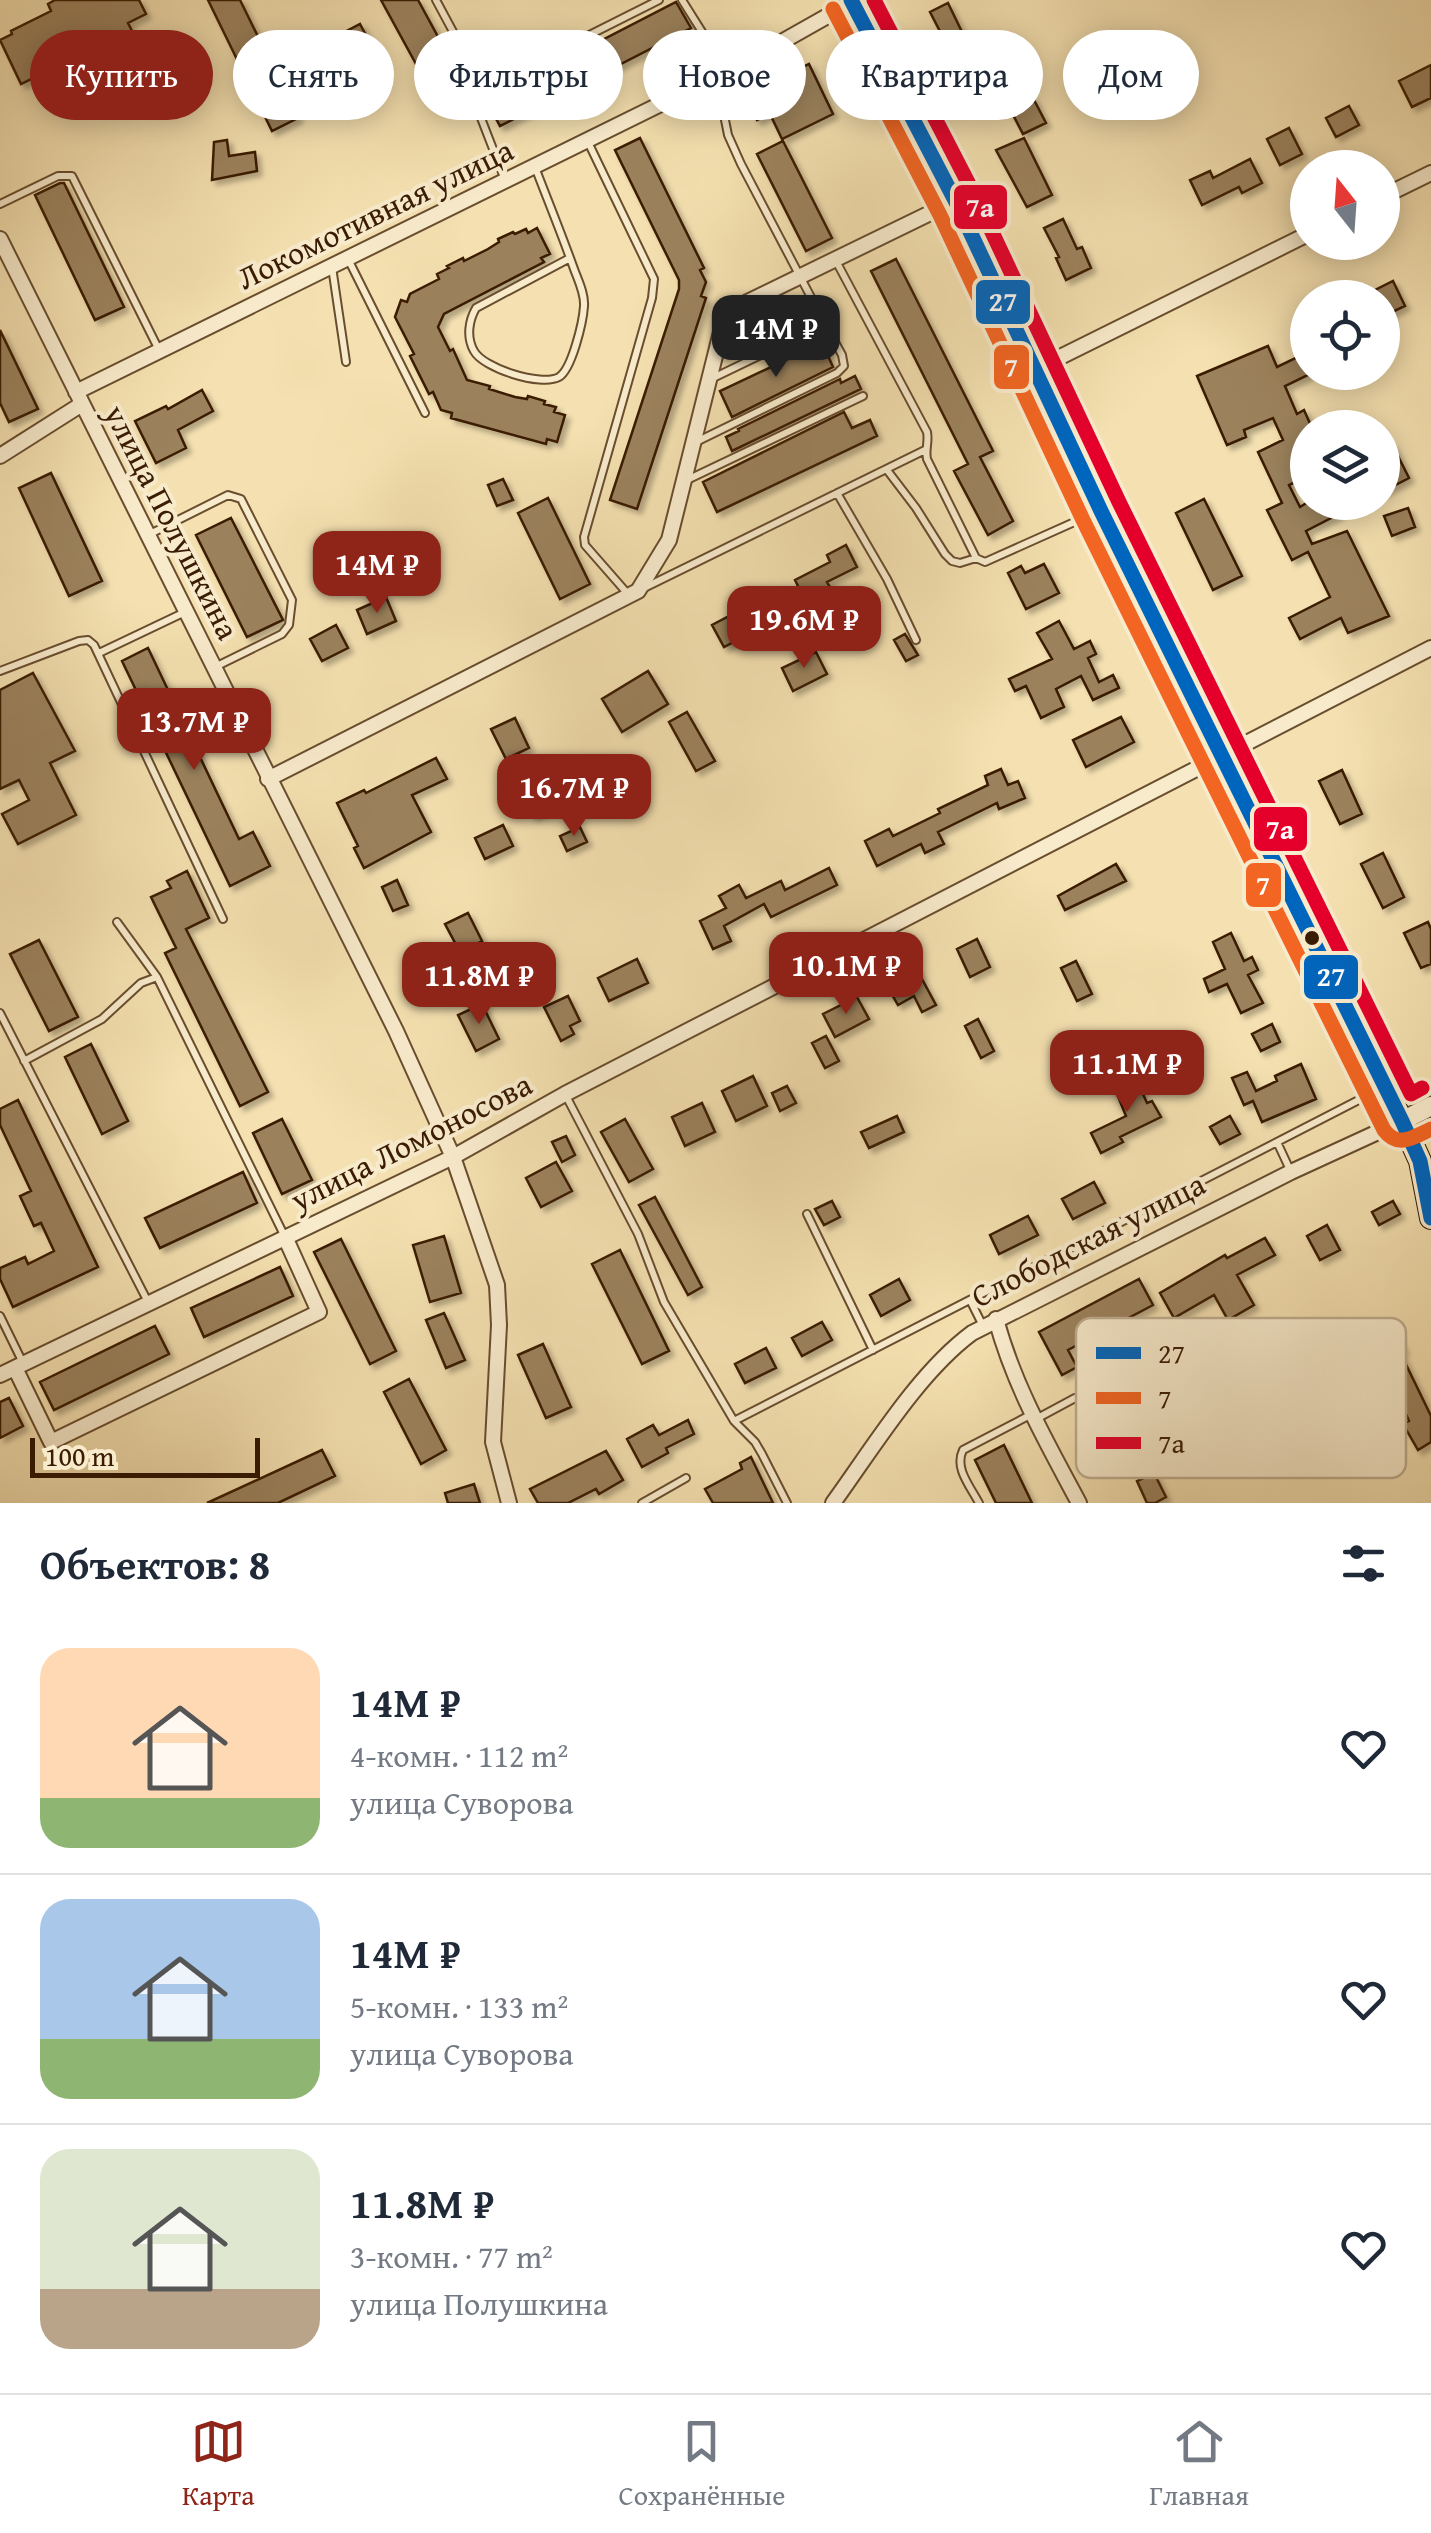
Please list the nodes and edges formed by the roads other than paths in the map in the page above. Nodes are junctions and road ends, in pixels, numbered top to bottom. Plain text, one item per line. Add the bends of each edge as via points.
1 (436, 0) edge
2 (660, 0) edge
3 (682, 0) edge
4 (853, 1) edge
5 (452, 30) edge
6 (699, 30) edge
7 (801, 30) edge
8 (643, 113) edge
9 (725, 120) edge
10 (588, 140) junction
11 (535, 166) junction
12 (1431, 172) edge
13 (505, 180) junction
14 (1400, 188) edge
15 (956, 201) junction
16 (0, 204) edge
17 (0, 239) edge
18 (1290, 243) edge
19 (347, 258) junction
20 (570, 258) junction
21 (835, 259) junction
22 (332, 266) junction
23 (801, 275) junction
24 (825, 324) junction
25 (159, 351) junction
26 (346, 362) dead end
27 (1034, 370) junction
28 (710, 379) junction
29 (863, 396) dead end
30 (79, 398) junction
31 (425, 413) dead end
32 (694, 443) junction
33 (925, 450) junction
34 (0, 456) edge
35 (887, 470) junction
36 (686, 480) junction
37 (836, 493) junction
38 (1100, 511) junction
39 (147, 536) junction
40 (976, 558) junction
41 (634, 594) junction
42 (186, 612) junction
43 (916, 640) dead end
44 (1431, 648) edge
45 (99, 653) junction
46 (214, 668) junction
47 (0, 671) edge
48 (1222, 756) junction
49 (268, 779) junction
50 (223, 918) dead end
51 (117, 922) dead end
52 (156, 978) junction
53 (0, 1014) edge
54 (24, 1061) junction
55 (1384, 1087) junction
56 (565, 1094) junction
57 (1431, 1106) edge
58 (1402, 1121) junction
59 (1277, 1142) junction
60 (453, 1158) junction
61 (1292, 1172) junction
62 (807, 1214) dead end
63 (1431, 1218) edge
64 (284, 1237) junction
65 (970, 1300) junction
66 (149, 1304) junction
67 (0, 1316) edge
68 (989, 1323) junction
69 (874, 1350) junction
70 (19, 1366) junction
71 (0, 1375) edge
72 (1075, 1398) dead end
73 (1033, 1416) junction
74 (734, 1421) junction
75 (686, 1478) dead end
76 (509, 1503) edge
77 (642, 1503) edge
78 (787, 1503) edge
79 (832, 1503) edge
80 (979, 1503) edge
81 (1079, 1503) edge

1 - 5 lane
2 - 13 lane via 480,90 474,100
3 - 6 lane
4 - 7 street, Локомотивная улица
4 - 15 main road
8 - 10 street, Локомотивная улица
9 - 23 lane via 740,164
10 - 11 street, Локомотивная улица
10 - 41 lane via 654,279 584,537
11 - 13 street, Локомотивная улица
11 - 20 lane
12 - 14 street
13 - 19 street, Локомотивная улица
15 - 21 street
15 - 27 main road
16 - 25 lane via 58,176 72,176
17 - 30 street, улица Полушкина
18 - 27 street
19 - 22 street, Локомотивная улица
19 - 31 lane
20 - 20 lane via 584,304 570,365 561,376 522,377 482,361 472,348 469,320 476,308
21 - 23 street
21 - 33 lane via 927,432
22 - 25 street, Локомотивная улица
22 - 26 lane
23 - 24 lane
23 - 28 street via 728,311
24 - 28 lane
24 - 32 lane via 842,355 837,373
25 - 30 street, Локомотивная улица
27 - 38 main road
28 - 32 street
29 - 36 lane
30 - 34 street, Локомотивная улица
30 - 39 street, улица Полушкина
32 - 36 street
33 - 35 lane
33 - 40 lane
35 - 37 lane
35 - 40 lane via 952,562
36 - 41 street via 668,540
37 - 41 lane
37 - 43 lane
38 - 40 lane via 985,562
38 - 48 main road
39 - 42 street, улица Полушкина
39 - 46 lane via 228,495 241,499 292,600 289,626
41 - 49 street
42 - 45 lane
42 - 46 street, улица Полушкина
44 - 48 street, улица Ломоносова
45 - 47 lane via 88,640 79,641
45 - 50 lane
46 - 49 street, улица Полушкина
48 - 55 main road
48 - 56 street, улица Ломоносова
49 - 60 street, улица Полушкина
51 - 52 lane
52 - 54 lane via 141,983 102,1019
52 - 64 lane
53 - 54 lane
54 - 66 lane
55 - 58 main road
55 - 59 lane
56 - 60 street, улица Ломоносова
56 - 74 lane via 638,1234 659,1294
57 - 58 street, Слободская улица
58 - 61 street, Слободская улица
58 - 63 main road via 1420,1161
59 - 61 lane
59 - 65 lane
60 - 64 street, улица Ломоносова
60 - 76 street, улица Полушкина via 497,1286 493,1442
61 - 68 street, Слободская улица
62 - 69 lane
64 - 66 street, улица Ломоносова
64 - 70 street via 319,1312 52,1442
65 - 68 lane
65 - 69 lane
66 - 70 street, улица Ломоносова
67 - 70 lane
68 - 73 street
68 - 79 street, Слободская улица via 922,1382
69 - 74 lane
70 - 71 street, улица Ломоносова
72 - 73 lane
73 - 80 lane via 963,1450 960,1466
73 - 81 street
74 - 78 lane via 755,1442
75 - 77 lane

